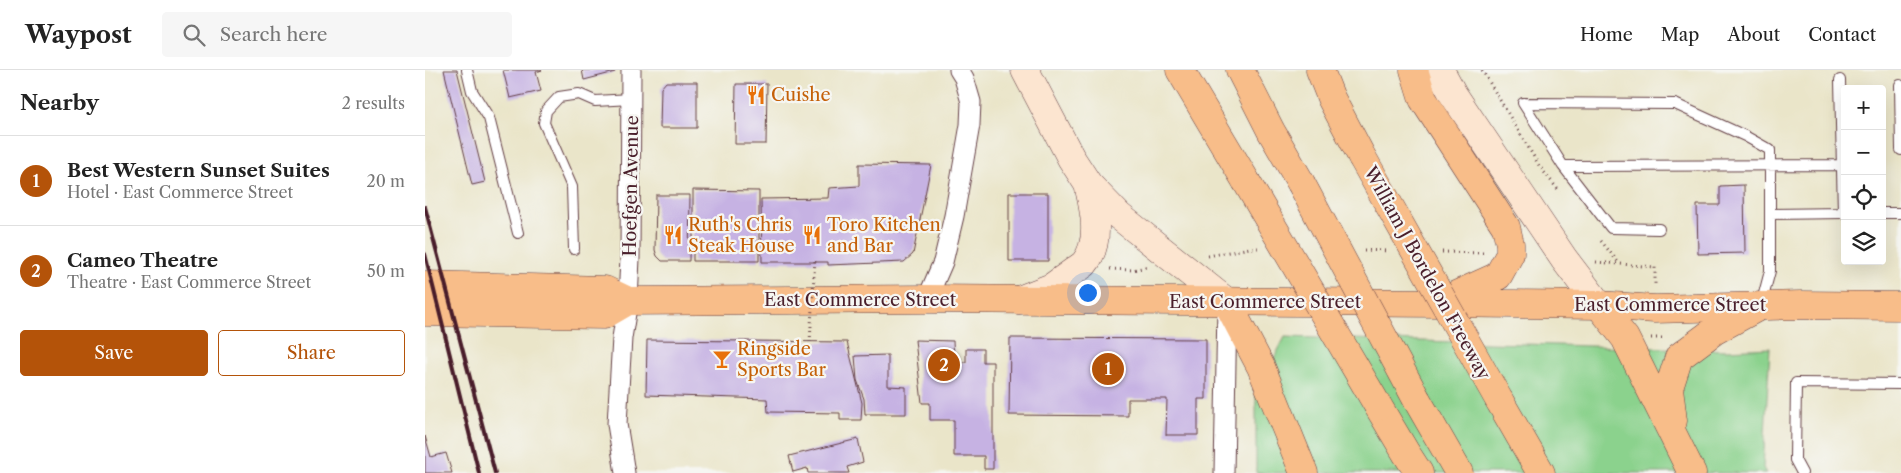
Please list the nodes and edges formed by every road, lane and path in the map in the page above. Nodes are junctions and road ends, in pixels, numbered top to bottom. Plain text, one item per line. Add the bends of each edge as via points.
1 (467, 70) edge
2 (631, 70) edge
3 (959, 70) edge
4 (1025, 70) edge
5 (1180, 70) edge
6 (1239, 70) edge
7 (1320, 70) edge
8 (1331, 70) edge
9 (1414, 70) edge
10 (1440, 70) edge
11 (1840, 80) dead end
12 (1900, 85) edge
13 (1331, 98) junction
14 (631, 99) junction
15 (1841, 130) edge
16 (1901, 150) edge
17 (1771, 165) junction
18 (1841, 165) edge
19 (1563, 166) junction
20 (1088, 184) junction
21 (1841, 213) edge
22 (1886, 213) edge
23 (1901, 213) edge
24 (1770, 214) junction
25 (1659, 229) dead end
26 (518, 232) dead end
27 (574, 249) dead end
28 (815, 259) dead end
29 (1588, 262) dead end
30 (1148, 267) dead end
31 (1104, 268) dead end
32 (1133, 270) junction
33 (1134, 275) dead end
34 (425, 286) edge
35 (1655, 290) dead end
36 (927, 299) junction
37 (1019, 300) junction
38 (628, 301) junction
39 (1227, 302) junction
40 (1438, 302) junction
41 (1599, 305) junction
42 (1760, 306) junction
43 (1901, 306) edge
44 (425, 312) edge
45 (1648, 338) dead end
46 (1665, 338) dead end
47 (810, 342) dead end
48 (1901, 384) edge
49 (1675, 435) junction
50 (625, 473) edge
51 (1224, 473) edge
52 (1304, 473) edge
53 (1419, 473) edge
54 (1459, 473) edge
55 (1541, 473) edge
56 (1692, 473) edge
57 (1802, 473) edge

1 - 26 lane via 472,91 489,118
2 - 14 street, Hoefgen Avenue
3 - 36 street via 971,102 969,125 943,262
4 - 20 main road
5 - 53 main road, bridge
6 - 54 main road, bridge
7 - 13 main road, William J Bordelon Freeway
8 - 13 main road
9 - 40 main road via 1423,99 1505,227 1510,244 1510,254 1498,276
10 - 41 main road via 1564,259
11 - 15 lane
12 - 16 lane
13 - 55 main road, William J Bordelon Freeway, bridge
14 - 27 lane via 595,101 579,94 559,97 546,111 544,124 572,187
14 - 38 street, Hoefgen Avenue
17 - 18 lane
17 - 19 lane
17 - 19 lane via 1770,150 1675,104 1523,103
17 - 24 lane
19 - 25 lane via 1611,228
20 - 37 main road via 1095,234 1088,260 1052,287
20 - 39 main road via 1119,216
21 - 24 lane
22 - 23 lane
24 - 42 lane via 1770,271
28 - 47 path, bridge
29 - 35 path via 1655,267
30 - 32 path
31 - 32 path
32 - 33 path
34 - 38 main road, East Commerce Street via 605,290
36 - 37 main road, East Commerce Street
36 - 38 main road, East Commerce Street
37 - 39 main road, East Commerce Street
38 - 44 main road, East Commerce Street via 604,315
38 - 50 street, Hoefgen Avenue via 622,338 617,424
39 - 40 main road, East Commerce Street
39 - 51 street
39 - 52 main road via 1261,367
40 - 41 main road, East Commerce Street
41 - 42 main road, East Commerce Street via 1655,309
41 - 49 main road via 1625,338
42 - 43 main road, East Commerce Street
42 - 49 main road via 1714,331 1679,357 1669,388
45 - 46 path
48 - 57 lane via 1796,383 1795,460
49 - 56 main road

